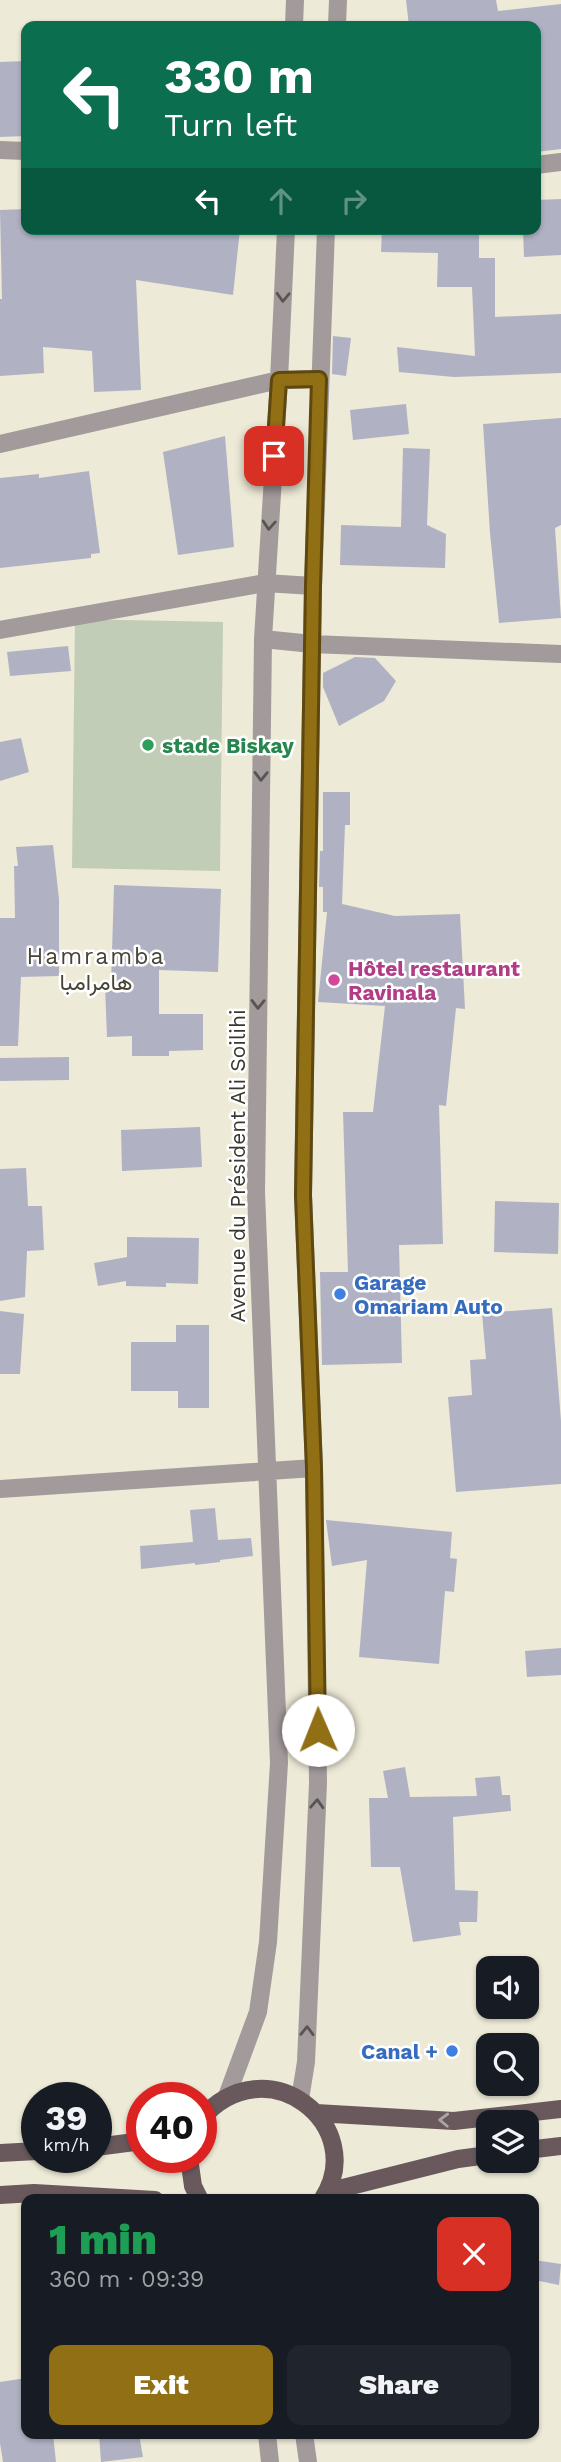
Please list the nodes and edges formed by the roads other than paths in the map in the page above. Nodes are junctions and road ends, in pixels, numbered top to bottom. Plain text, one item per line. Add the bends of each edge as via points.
1 (295, 0) edge
2 (338, 0) edge
3 (294, 21) edge
4 (337, 21) edge
5 (0, 150) edge
6 (21, 151) edge
7 (561, 162) edge
8 (541, 164) edge
9 (286, 235) edge
10 (326, 235) edge
11 (319, 379) junction
12 (279, 380) junction
13 (0, 443) edge
14 (265, 583) junction
15 (313, 586) junction
16 (0, 630) edge
17 (262, 639) junction
18 (312, 644) junction
19 (561, 654) edge
20 (314, 1468) junction
21 (268, 1470) junction
22 (0, 1489) edge
23 (227, 2096) junction
24 (300, 2099) junction
25 (217, 2103) edge
26 (561, 2109) edge
27 (316, 2113) junction
28 (561, 2146) edge
29 (539, 2149) edge
30 (21, 2151) edge
31 (0, 2152) edge
32 (476, 2157) edge
33 (191, 2173) edge
34 (51, 2194) edge
35 (197, 2194) edge
36 (326, 2194) edge
37 (332, 2194) edge
38 (0, 2195) edge
39 (268, 2439) edge
40 (305, 2439) edge
41 (270, 2462) edge
42 (308, 2462) edge

1 - 3 street
2 - 4 street
5 - 6 street
7 - 8 street
9 -> 12 street, Avenue du Président Ali Soilihi
10 - 11 street
11 - 12 street
11 - 15 street
12 - 13 street
12 -> 14 street, Avenue du Président Ali Soilihi
14 - 15 street
14 - 16 street
14 - 17 street, Avenue du Président Ali Soilihi
15 - 18 street
17 - 18 street
17 -> 21 street, Avenue du Président Ali Soilihi via 256,1192
18 - 19 street
18 - 20 street via 303,1195
20 - 21 street
24 -> 20 street via 306,2062 318,1783
21 - 22 street
21 - 23 street, Avenue du Président Ali Soilihi via 279,1763 268,1942 258,2012
23 - 24 main road via 264,2088
23 - 25 main road
24 - 27 main road
26 -> 27 main road via 454,2121
27 - 36 main road via 333,2151 334,2172
28 - 29 main road
30 - 31 main road
32 - 37 main road
33 - 35 main road
34 - 38 main road
39 - 41 street
40 - 42 street

